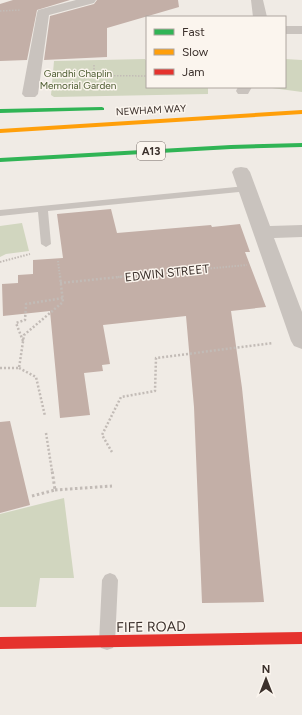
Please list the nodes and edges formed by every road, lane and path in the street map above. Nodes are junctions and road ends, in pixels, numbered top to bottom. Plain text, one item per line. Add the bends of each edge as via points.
1 (90, 0) edge
2 (257, 0) edge
3 (24, 10) dead end
4 (0, 11) edge
5 (260, 16) edge
6 (286, 30) edge
7 (302, 30) edge
8 (94, 65) dead end
9 (52, 75) dead end
10 (94, 75) junction
11 (146, 76) edge
12 (30, 94) dead end
13 (235, 107) dead end
14 (114, 109) dead end
15 (0, 111) edge
16 (285, 112) junction
17 (302, 112) edge
18 (0, 131) edge
19 (302, 145) edge
20 (0, 160) edge
21 (244, 181) joint
22 (43, 208) junction
23 (0, 213) edge
24 (302, 231) edge
25 (263, 232) junction
26 (46, 244) dead end
27 (34, 253) dead end
28 (0, 262) edge
29 (274, 263) junction
30 (62, 298) junction
31 (23, 341) junction
32 (302, 341) edge
33 (0, 368) edge
34 (19, 368) junction
35 (45, 416) dead end
36 (46, 433) dead end
37 (112, 452) dead end
38 (112, 486) dead end
39 (55, 490) junction
40 (32, 496) dead end
41 (110, 580) dead end
42 (302, 638) edge
43 (107, 642) junction
44 (0, 644) edge

1 - 12 street via 43,13
2 - 5 street
3 - 4 path
6 - 7 street
8 - 10 path
9 - 10 path
10 - 11 path
13 - 16 main road
14 - 15 main road
16 - 17 main road, NEWHAM WAY
16 - 18 main road, NEWHAM WAY
19 - 20 main road, A13
21 - 22 lane
21 - 25 street
22 - 23 lane
22 - 26 lane
24 - 25 street
25 - 29 street
27 - 28 path
29 - 30 path, EDWIN STREET via 60,284
29 - 32 street
30 - 31 path via 63,302 24,335
30 - 31 path via 26,304 25,320 16,323
31 - 34 path
32 - 37 path via 156,358 155,391 122,396 102,435
33 - 34 path
34 - 35 path via 36,378
36 - 39 path
38 - 39 path
39 - 40 path
41 - 43 lane
42 - 43 main road, FIFE ROAD
43 - 44 main road, FIFE ROAD

